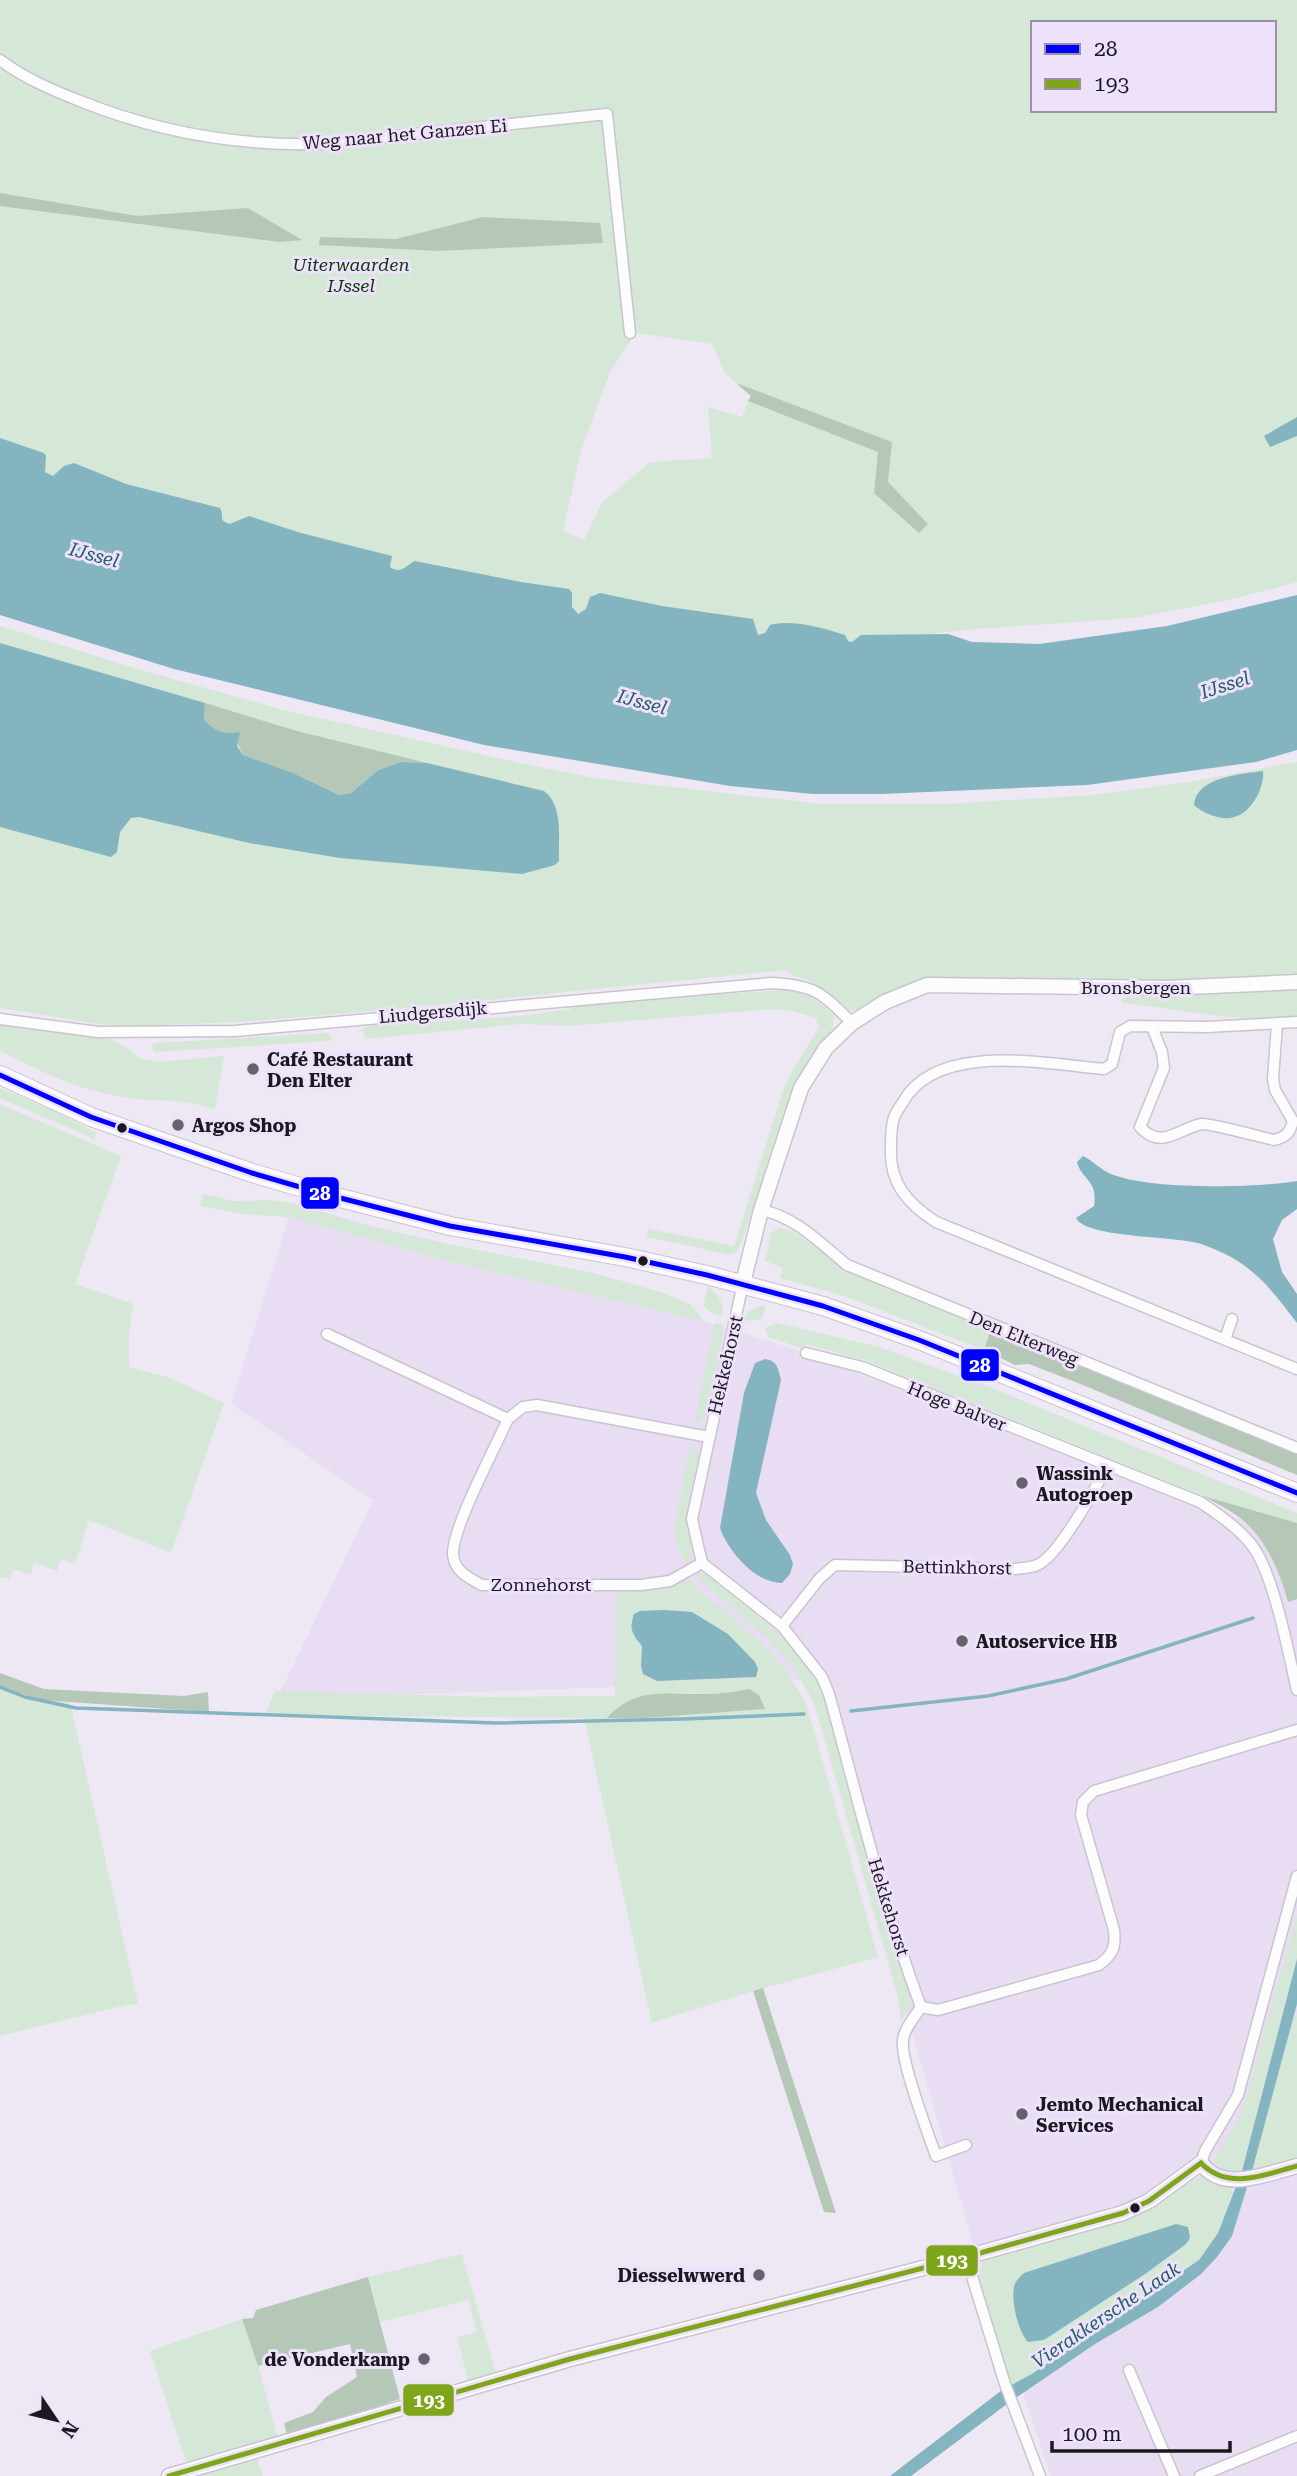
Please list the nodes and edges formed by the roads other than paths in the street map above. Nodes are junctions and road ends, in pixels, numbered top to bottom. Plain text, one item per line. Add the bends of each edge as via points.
1 (0, 60) edge
2 (630, 332) dead end
3 (1297, 982) edge
4 (0, 1019) edge
5 (1297, 1022) edge
6 (852, 1023) junction
7 (1277, 1024) junction
8 (1152, 1027) junction
9 (0, 1075) edge
10 (761, 1210) junction
11 (743, 1283) junction
12 (1232, 1319) dead end
13 (327, 1334) dead end
14 (1225, 1339) junction
15 (806, 1353) dead end
16 (1297, 1368) edge
17 (508, 1419) junction
18 (709, 1437) junction
19 (1297, 1448) edge
20 (1106, 1466) junction
21 (1297, 1493) edge
22 (702, 1563) junction
23 (782, 1626) junction
24 (1297, 1690) edge
25 (1297, 1730) edge
26 (1297, 1876) edge
27 (921, 2007) junction
28 (966, 2144) dead end
29 (1201, 2163) junction
30 (1297, 2166) edge
31 (966, 2258) junction
32 (1129, 2370) dead end
33 (1297, 2436) edge
34 (169, 2476) edge
35 (1040, 2476) edge
36 (1174, 2476) edge
37 (1200, 2476) edge

1 - 2 street, Weg naar het Ganzen Ei via 46,88 124,118 190,135 286,145 607,114
3 - 6 street, Bronsbergen via 1167,988 927,985 885,1002
4 - 6 street, Liudgersdijk via 98,1032 235,1031 772,983 818,992
5 - 7 street
6 - 10 street, Bronsbergen via 826,1048 801,1088
7 - 8 street
7 - 8 street via 1273,1079 1293,1121 1291,1131 1274,1140 1204,1123 1177,1135 1160,1138 1147,1134 1140,1127 1164,1068
8 - 14 street via 1124,1028 1112,1064 1104,1069 1037,1061 966,1063 933,1072 908,1093 893,1119 890,1160 905,1198 936,1222
9 - 11 main road via 91,1117 317,1192 450,1226
10 - 11 street, Bronsbergen
10 - 19 street, Den Elterweg via 781,1214 800,1226 847,1265
11 - 18 street, Hekkehorst
11 - 21 main road via 919,1339
12 - 14 street
13 - 17 street
14 - 16 street
15 - 20 street, Hoge Balver via 862,1367
17 - 18 street via 523,1407 537,1405
17 - 22 street, Zonnehorst via 458,1529 453,1556 463,1575 482,1585 641,1584 670,1581
18 - 22 street, Hekkehorst via 692,1519
20 - 23 street, Bettinkhorst via 1056,1549 1039,1565 1015,1569 835,1565
20 - 24 street, Hoge Balver via 1200,1502 1251,1544 1265,1569
22 - 23 street, Hekkehorst
23 - 27 street, Hekkehorst via 822,1677 829,1695
25 - 27 street via 1094,1791 1083,1802 1081,1815 1116,1945 1099,1965 938,2010
26 - 29 street via 1238,2095
27 - 28 street via 907,2026 902,2049 920,2110 936,2156
29 - 30 street via 1215,2177 1234,2179 1258,2178
29 - 31 street via 1136,2209
31 - 34 street via 570,2359
31 - 35 street via 1005,2384
32 - 36 street
33 - 37 street

